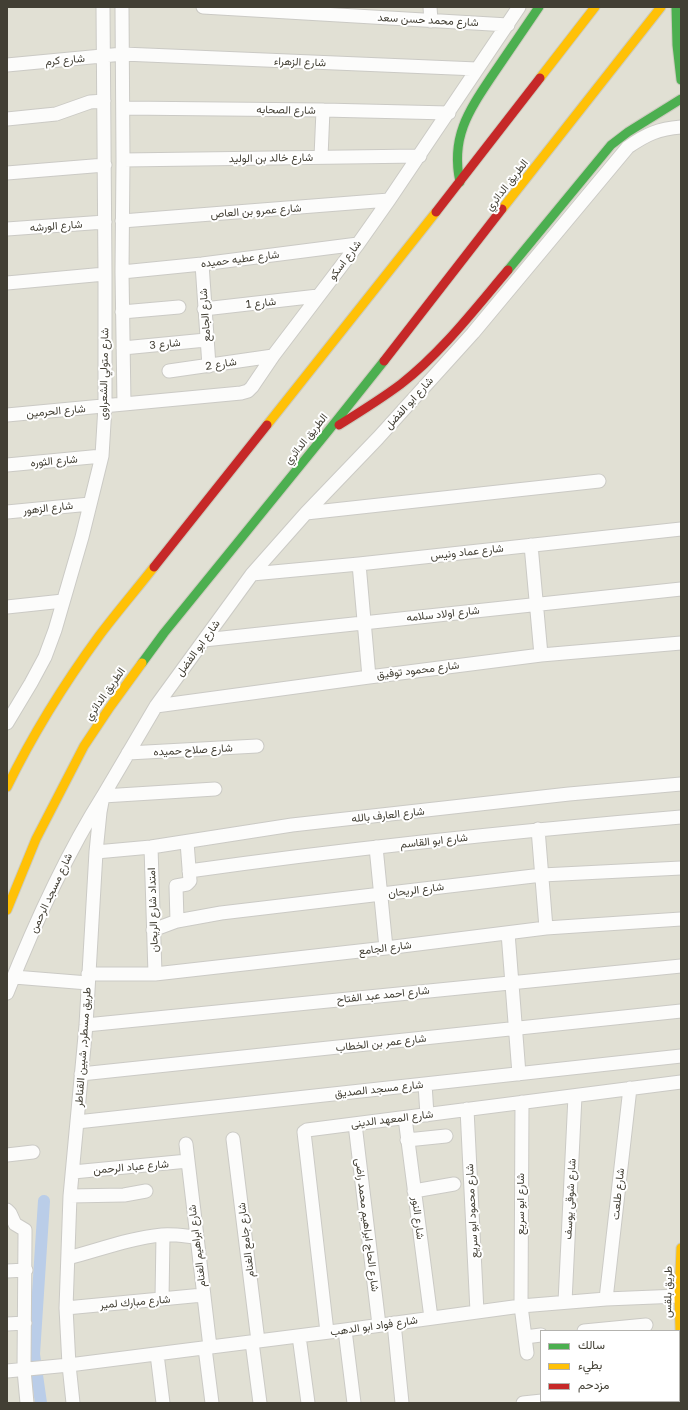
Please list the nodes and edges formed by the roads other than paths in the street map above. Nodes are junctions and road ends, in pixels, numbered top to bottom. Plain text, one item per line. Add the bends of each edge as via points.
1 (103, 7) edge
2 (122, 7) edge
3 (203, 7) edge
4 (430, 7) edge
5 (519, 7) edge
6 (539, 7) edge
7 (595, 7) edge
8 (661, 7) edge
9 (676, 7) edge
10 (258, 9) edge
11 (431, 20) junction
12 (508, 25) junction
13 (123, 54) junction
14 (104, 56) junction
15 (7, 65) edge
16 (477, 69) junction
17 (681, 80) edge
18 (681, 99) edge
19 (104, 101) junction
20 (123, 108) junction
21 (323, 110) junction
22 (449, 113) junction
23 (7, 119) edge
24 (681, 127) edge
25 (420, 156) junction
26 (321, 157) junction
27 (123, 160) junction
28 (105, 165) junction
29 (7, 173) edge
30 (460, 182) junction
31 (389, 200) junction
32 (122, 221) junction
33 (105, 222) junction
34 (7, 229) edge
35 (358, 244) junction
36 (202, 264) junction
37 (122, 272) junction
38 (105, 274) junction
39 (7, 283) edge
40 (318, 296) junction
41 (178, 307) dead end
42 (204, 309) junction
43 (122, 312) junction
44 (206, 340) junction
45 (123, 348) junction
46 (273, 356) junction
47 (208, 366) junction
48 (169, 371) dead end
49 (124, 404) junction
50 (105, 406) junction
51 (7, 415) edge
52 (329, 430) junction
53 (102, 456) junction
54 (7, 465) edge
55 (599, 481) dead end
56 (90, 504) junction
57 (7, 512) edge
58 (306, 513) junction
59 (681, 529) edge
60 (531, 545) junction
61 (359, 564) junction
62 (252, 574) junction
63 (681, 589) edge
64 (63, 601) junction
65 (536, 604) junction
66 (7, 607) edge
67 (364, 623) junction
68 (204, 640) junction
69 (681, 644) edge
70 (541, 655) junction
71 (369, 676) junction
72 (156, 706) junction
73 (7, 722) edge
74 (257, 746) dead end
75 (128, 753) junction
76 (681, 784) edge
77 (7, 787) edge
78 (215, 789) dead end
79 (103, 796) junction
80 (681, 817) edge
81 (538, 829) junction
82 (187, 842) junction
83 (151, 847) junction
84 (376, 847) junction
85 (96, 852) junction
86 (681, 868) edge
87 (189, 872) junction
88 (542, 875) junction
89 (380, 894) junction
90 (7, 910) edge
91 (681, 919) edge
92 (177, 921) junction
93 (546, 928) junction
94 (153, 930) junction
95 (508, 932) junction
96 (386, 948) junction
97 (681, 966) edge
98 (155, 974) junction
99 (14, 977) junction
100 (88, 979) junction
101 (512, 983) junction
102 (7, 993) edge
103 (681, 1011) edge
104 (86, 1025) junction
105 (516, 1028) junction
106 (681, 1056) edge
107 (81, 1074) junction
108 (519, 1074) junction
109 (681, 1082) edge
110 (425, 1084) junction
111 (630, 1088) junction
112 (575, 1096) junction
113 (522, 1102) junction
114 (467, 1110) junction
115 (427, 1115) junction
116 (405, 1118) junction
117 (77, 1122) junction
118 (355, 1124) junction
119 (446, 1136) dead end
120 (233, 1139) dead end
121 (408, 1140) junction
122 (186, 1144) dead end
123 (33, 1152) dead end
124 (7, 1154) edge
125 (188, 1161) junction
126 (73, 1172) junction
127 (454, 1184) dead end
128 (146, 1191) dead end
129 (414, 1191) junction
130 (70, 1196) junction
131 (7, 1210) edge
132 (163, 1234) junction
133 (196, 1238) junction
134 (681, 1248) edge
135 (68, 1258) junction
136 (26, 1270) junction
137 (7, 1272) edge
138 (203, 1295) junction
139 (679, 1296) junction
140 (162, 1299) junction
141 (606, 1299) junction
142 (565, 1302) junction
143 (520, 1306) junction
144 (66, 1308) junction
145 (477, 1312) junction
146 (431, 1318) junction
147 (394, 1323) junction
148 (7, 1324) edge
149 (25, 1324) junction
150 (379, 1325) junction
151 (646, 1325) dead end
152 (346, 1330) junction
153 (594, 1330) edge
154 (680, 1330) edge
155 (327, 1332) junction
156 (540, 1335) edge
157 (299, 1336) junction
158 (525, 1337) junction
159 (255, 1342) junction
160 (207, 1348) junction
161 (527, 1353) dead end
162 (157, 1354) junction
163 (69, 1365) junction
164 (24, 1370) junction
165 (7, 1371) edge
166 (540, 1401) edge
167 (27, 1403) edge
168 (73, 1403) edge
169 (163, 1403) edge
170 (212, 1403) edge
171 (260, 1403) edge
172 (308, 1403) edge
173 (354, 1403) edge
174 (402, 1403) edge
175 (523, 1403) edge

1 - 14 street, شارع متولي الشعراوى
2 - 13 street, شارع متولي الشعراوى
3 - 10 street, شارع محمد حسن سعد
4 - 11 street
5 - 12 street, شارع اسكو
6 - 30 main road via 463,124 456,154
7 - 30 main road
8 - 52 main road, الطريق الدائري
9 - 17 main road
10 - 11 street, شارع محمد حسن سعد
11 - 12 street, شارع محمد حسن سعد
12 - 16 street, شارع اسكو
13 - 14 street, شارع كرم
13 - 16 street, شارع الزهراء
13 - 20 street, شارع متولي الشعراوى
14 - 15 street, شارع كرم
14 - 19 street, شارع متولي الشعراوى
16 - 22 street, شارع اسكو
18 - 52 main road via 611,145 535,239 433,356 384,397
19 - 23 street via 90,102 56,114
19 - 28 street, شارع متولي الشعراوى
20 - 21 street, شارع الصحابه
20 - 27 street, شارع متولي الشعراوى
21 - 22 street, شارع الصحابه
21 - 26 street
22 - 25 street, شارع اسكو
24 - 58 street, شارع ابو الفضل via 666,128 646,135 628,147 473,333
25 - 26 street, شارع خالد بن الوليد
25 - 31 street, شارع اسكو
26 - 27 street, شارع خالد بن الوليد
27 - 32 street, شارع متولي الشعراوى
28 - 29 street
28 - 33 street, شارع متولي الشعراوى
30 - 77 main road via 100,635 71,674 45,716
31 - 32 street, شارع عمرو بن العاص
31 - 35 street, شارع اسكو
32 - 37 street, شارع متولي الشعراوى
33 - 34 street, شارع الورشه
33 - 38 street, شارع متولي الشعراوى
35 - 36 street, شارع عطيه حميده
35 - 40 street, شارع اسكو
36 - 37 street, شارع عطيه حميده
36 - 42 street, شارع الجامع
37 - 43 street, شارع متولي الشعراوى
38 - 39 street
38 - 50 street, شارع متولي الشعراوى
40 - 42 street, شارع 1
40 - 46 street, شارع اسكو
41 - 43 street
42 - 44 street, شارع الجامع
43 - 45 street, شارع متولي الشعراوى
44 - 45 street, شارع 3
44 - 47 street, شارع الجامع
45 - 49 street, شارع متولي الشعراوى
46 - 47 street, شارع 2
46 - 49 street, شارع اسكو via 248,391
47 - 48 street, شارع 2
49 - 50 street, شارع اسكو
50 - 51 street, شارع الحرمين
50 - 53 street, شارع متولي الشعراوى
52 - 90 main road, الطريق الدائري via 164,634 110,707 84,746 62,787 36,839
53 - 54 street, شارع الثوره
53 - 56 street, شارع متولي الشعراوى
55 - 58 street
56 - 57 street, شارع الزهور
56 - 64 street, شارع متولي الشعراوى
58 - 62 street, شارع ابو الفضل
59 - 60 street, شارع عماد ونيس
60 - 61 street, شارع عماد ونيس
60 - 65 street
61 - 62 street, شارع عماد ونيس
61 - 67 street
62 - 68 street, شارع ابو الفضل
63 - 65 street, شارع اولاد سلامه
64 - 66 street
64 - 73 street, شارع متولي الشعراوى via 56,630 45,657
65 - 67 street, شارع اولاد سلامه
65 - 70 street
67 - 68 street, شارع اولاد سلامه
67 - 71 street
68 - 72 street, شارع ابو الفضل
69 - 70 street, شارع محمود توفيق
70 - 71 street, شارع محمود توفيق
71 - 72 street, شارع محمود توفيق
72 - 75 street, طريق مسطرد, شبين القناطر
74 - 75 street, شارع صلاح حميده
75 - 79 street, طريق مسطرد, شبين القناطر
76 - 82 street, شارع العارف بالله via 569,794 292,826
78 - 79 street
79 - 85 street, طريق مسطرد, شبين القناطر
79 - 99 street, شارع مسجد الرحمن via 65,861
80 - 81 street, شارع ابو القاسم
81 - 84 street, شارع ابو القاسم
81 - 88 street
82 - 83 street, شارع العارف بالله
82 - 87 street
83 - 85 street, شارع العارف بالله
83 - 94 street, امتداد شارع الريحان
84 - 87 street, شارع ابو القاسم
84 - 89 street
85 - 100 street, طريق مسطرد, شبين القناطر
86 - 88 street, شارع الريحان
87 - 92 street via 189,883 176,886
88 - 89 street, شارع الريحان
88 - 93 street
89 - 92 street, شارع الريحان via 221,913
89 - 96 street
91 - 93 street, شارع الجامع
92 - 94 street, شارع الريحان
93 - 95 street, شارع الجامع
94 - 98 street, امتداد شارع الريحان
95 - 96 street, شارع الجامع
95 - 101 street
96 - 98 street, شارع الجامع
97 - 101 street, شارع احمد عبد الفتاح
98 - 100 street, شارع الجامع
99 - 100 street, شارع الجامع
99 - 102 street, شارع مسجد الرحمن
100 - 104 street, طريق مسطرد, شبين القناطر
101 - 104 street, شارع احمد عبد الفتاح
101 - 105 street
103 - 105 street, شارع عمر بن الخطاب
104 - 107 street, طريق مسطرد, شبين القناطر
105 - 107 street, شارع عمر بن الخطاب
105 - 108 street
106 - 108 street, شارع مسجد الصديق
107 - 117 street, طريق مسطرد, شبين القناطر
108 - 110 street, شارع مسجد الصديق
109 - 111 street, شارع المعهد الدينى
110 - 115 street
110 - 117 street, شارع مسجد الصديق
111 - 112 street, شارع المعهد الدينى
111 - 141 street, شارع طلعت
112 - 113 street, شارع المعهد الدينى
112 - 142 street, شارع شوقى يوسف
113 - 114 street, شارع المعهد الدينى
113 - 143 street, شارع ابو سريع
114 - 115 street, شارع المعهد الدينى
114 - 145 street, شارع محمود ابو سريع
115 - 116 street, شارع المعهد الدينى
116 - 118 street, شارع المعهد الدينى
116 - 121 street, شارع النور
117 - 126 street, طريق مسطرد, شبين القناطر
118 - 150 street, شارع الحاج ابراهيم محمد راضى
118 - 155 street, شارع المعهد الدينى via 304,1132
119 - 121 street
120 - 159 street, شارع جامع الغنام
121 - 129 street, شارع النور
122 - 125 street, شارع ابراهيم الغنام
123 - 124 street
125 - 126 street, شارع عباد الرحمن
125 - 133 street, شارع ابراهيم الغنام
126 - 130 street, طريق مسطرد, شبين القناطر
127 - 129 street
128 - 130 street via 124,1196
129 - 146 street, شارع النور
130 - 135 street, طريق مسطرد, شبين القناطر
131 - 136 street via 15,1224 25,1230
132 - 133 street
132 - 135 street
132 - 140 street
133 - 138 street, شارع ابراهيم الغنام
134 - 139 main road, طريق بلقس
135 - 144 street, طريق مسطرد, شبين القناطر
136 - 137 street
136 - 149 street
138 - 140 street, شارع مبارك لمير
138 - 160 street, شارع ابراهيم الغنام
139 - 141 street, شارع فواد ابو الدهب
139 - 154 main road, طريق بلقس
140 - 144 street, شارع مبارك لمير
141 - 142 street, شارع فواد ابو الدهب
142 - 143 street, شارع فواد ابو الدهب
143 - 145 street, شارع فواد ابو الدهب
143 - 158 street, شارع ابو سريع
144 - 163 street, طريق مسطرد, شبين القناطر
145 - 146 street, شارع فواد ابو الدهب
146 - 147 street, شارع فواد ابو الدهب
147 - 150 street, شارع فواد ابو الدهب
147 - 174 street
148 - 149 street
149 - 164 street
150 - 152 street, شارع فواد ابو الدهب
151 - 153 street
152 - 155 street, شارع فواد ابو الدهب
152 - 173 street
155 - 157 street, شارع فواد ابو الدهب
156 - 158 street
157 - 159 street, شارع فواد ابو الدهب
157 - 172 street
158 - 161 street, شارع ابو سريع
159 - 160 street, شارع فواد ابو الدهب
159 - 171 street, شارع جامع الغنام
160 - 162 street, شارع فواد ابو الدهب
160 - 170 street, شارع ابراهيم الغنام
162 - 163 street, شارع فواد ابو الدهب
162 - 169 street
163 - 164 street, شارع فواد ابو الدهب
163 - 168 street, طريق مسطرد, شبين القناطر
164 - 165 street, شارع فواد ابو الدهب
164 - 167 street
166 - 175 street

